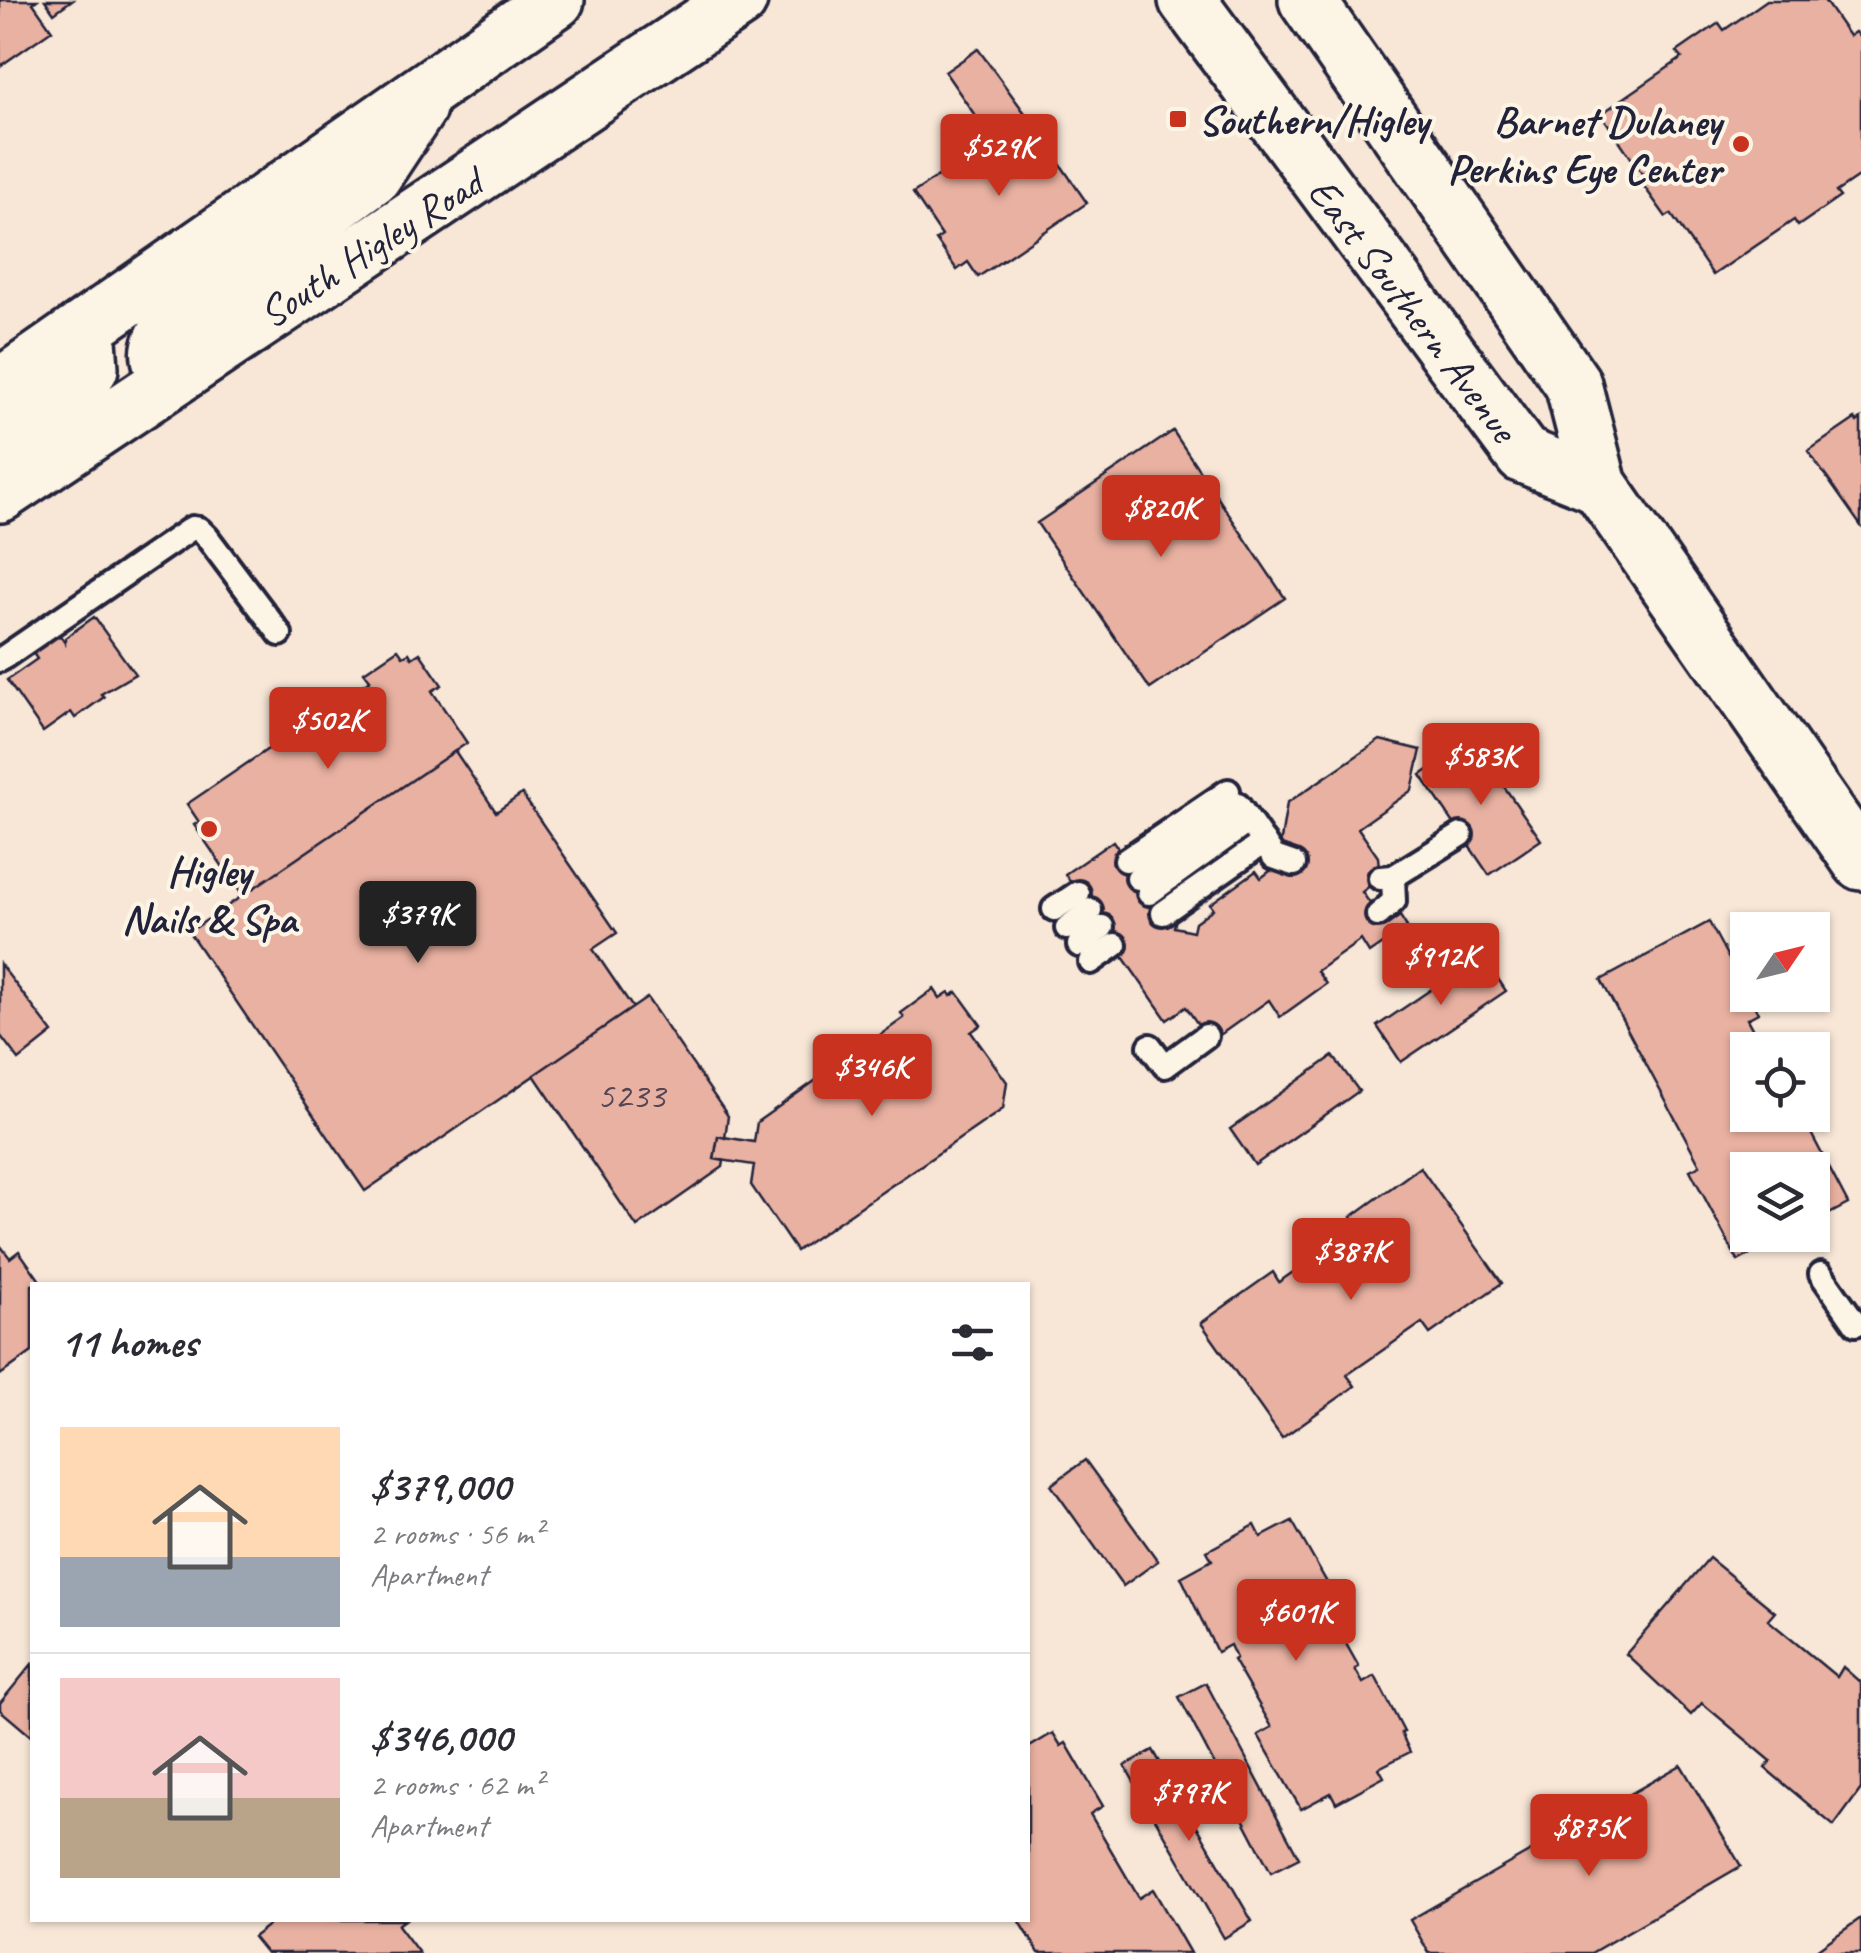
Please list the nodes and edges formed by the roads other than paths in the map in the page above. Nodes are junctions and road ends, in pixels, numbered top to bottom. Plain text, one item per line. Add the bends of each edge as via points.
1 (556, 0) edge
2 (740, 0) edge
3 (1187, 0) edge
4 (1307, 0) edge
5 (434, 85) junction
6 (86, 328) junction
7 (170, 379) junction
8 (0, 387) edge
9 (0, 440) edge
10 (1599, 485) junction
11 (0, 494) edge
12 (280, 634) dead end
13 (0, 660) edge
14 (1228, 791) dead end
15 (1461, 835) dead end
16 (1264, 842) junction
17 (1861, 862) edge
18 (1294, 864) dead end
19 (1144, 886) junction
20 (1378, 915) dead end
21 (1073, 936) joint
22 (1206, 1036) dead end
23 (1150, 1046) dead end
24 (1821, 1274) dead end
25 (1856, 1324) dead end

1 - 5 main road
2 - 7 main road, South Higley Road
3 - 10 main road, East Southern Avenue via 1522,456
4 - 10 main road, East Southern Avenue via 1573,384
5 - 6 main road
5 - 7 main road via 373,176 171,326 158,361
6 - 8 main road
6 - 9 main road via 90,368 79,385
7 - 11 main road, South Higley Road
10 - 17 main road, East Southern Avenue
12 - 13 lane via 207,537 192,528
14 - 19 lane
15 - 20 lane via 1386,877 1394,901
16 - 18 lane via 1274,857
16 - 19 lane
16 - 19 lane via 1238,806
21 - 21 lane via 1096,919
22 - 23 lane via 1165,1066
24 - 25 lane

